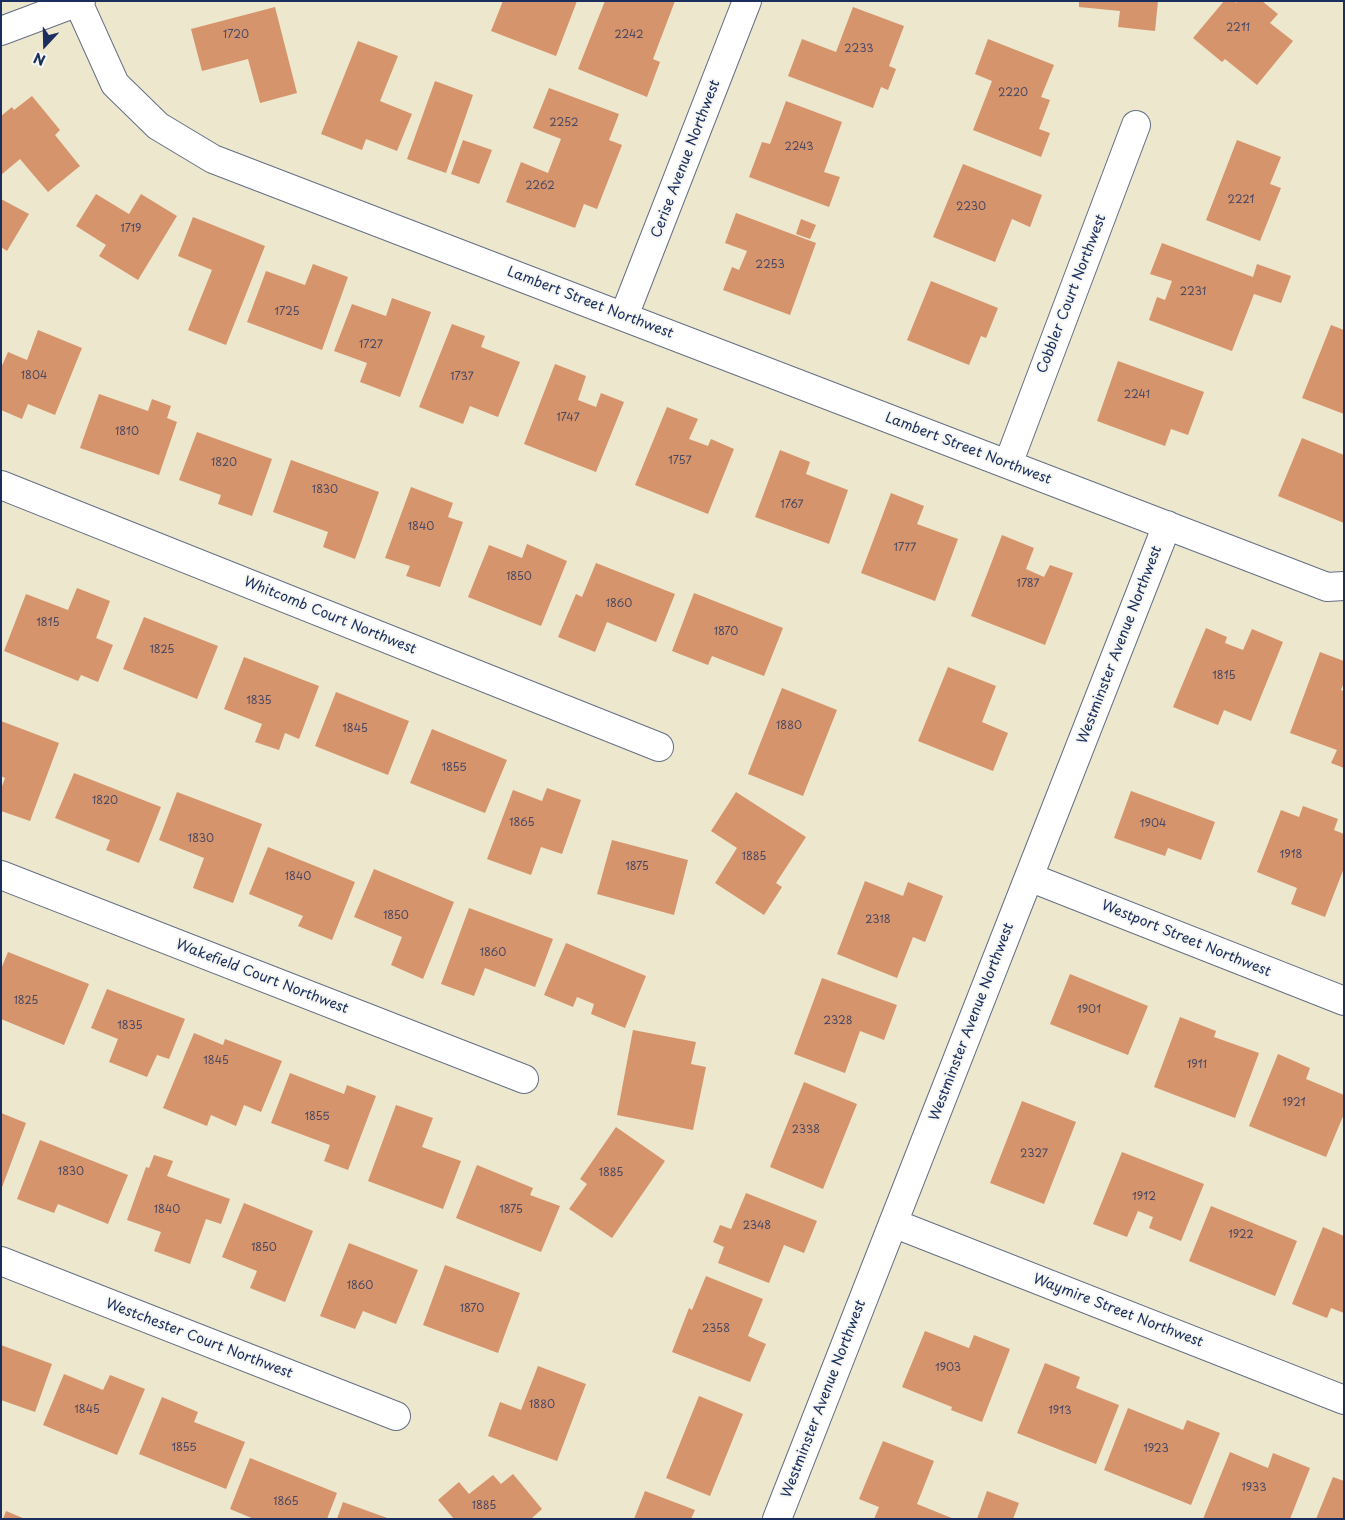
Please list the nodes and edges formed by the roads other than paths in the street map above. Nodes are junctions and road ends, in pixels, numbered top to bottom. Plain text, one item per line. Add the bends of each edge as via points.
1 (747, 1) edge
2 (80, 2) edge
3 (1, 31) edge
4 (1136, 125) dead end
5 (624, 316) junction
6 (1008, 464) junction
7 (1, 485) edge
8 (1167, 525) junction
9 (1344, 586) edge
10 (660, 747) dead end
11 (1, 875) edge
12 (1029, 877) junction
13 (1344, 1001) edge
14 (524, 1079) dead end
15 (893, 1223) junction
16 (1, 1262) edge
17 (1344, 1400) edge
18 (396, 1416) dead end
19 (777, 1519) edge

1 - 5 street, Cerise Avenue Northwest
2 - 3 street
2 - 5 street, Lambert Street Northwest via 115,84 158,126 213,159
4 - 6 street, Cobbler Court Northwest
5 - 6 street, Lambert Street Northwest
6 - 8 street, Lambert Street Northwest
7 - 10 street, Whitcomb Court Northwest
8 - 9 street, Lambert Street Northwest via 1328,587
8 - 12 street, Westminster Avenue Northwest
11 - 14 street, Wakefield Court Northwest
12 - 13 street, Westport Street Northwest
12 - 15 street, Westminster Avenue Northwest
15 - 17 street, Waymire Street Northwest
15 - 19 street, Westminster Avenue Northwest
16 - 18 street, Westchester Court Northwest

